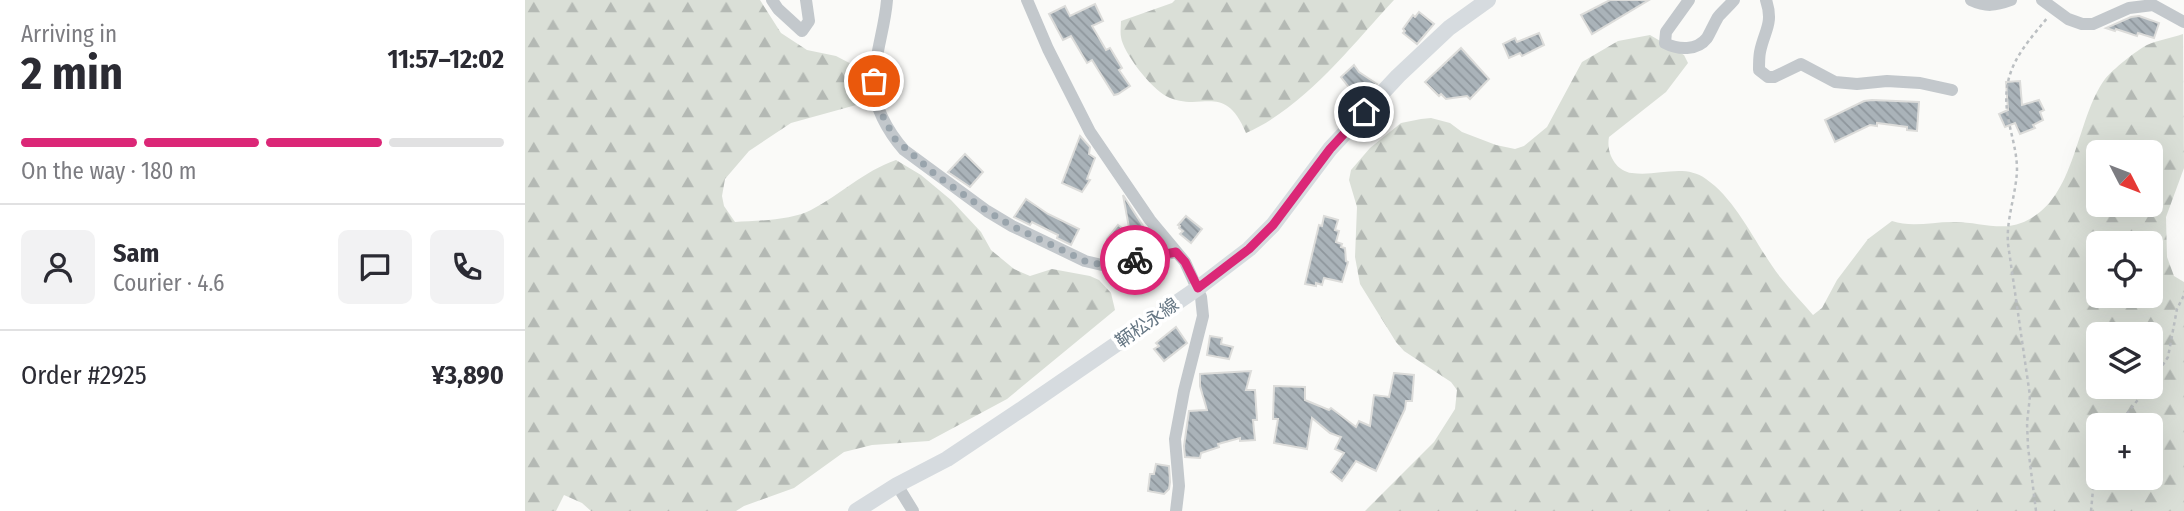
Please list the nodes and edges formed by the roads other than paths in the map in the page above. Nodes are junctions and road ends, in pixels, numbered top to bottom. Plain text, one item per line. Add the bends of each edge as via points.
1 (772, 0) edge
2 (806, 0) edge
3 (887, 0) edge
4 (1027, 0) edge
5 (1488, 0) edge
6 (1689, 0) edge
7 (1734, 0) edge
8 (1766, 0) edge
9 (1972, 0) edge
10 (2011, 0) edge
11 (2042, 0) edge
12 (2184, 22) edge
13 (1952, 90) dead end
14 (1176, 252) junction
15 (1198, 288) junction
16 (897, 485) junction
17 (856, 511) edge
18 (913, 511) edge
19 (1176, 511) edge

1 - 2 street via 802,31 809,21
3 - 14 street via 874,94 904,150 987,211 1085,261 1119,264
4 - 14 street via 1090,132
5 - 15 main road, 鞆松永線 via 1449,28 1398,76 1330,149 1273,225
6 - 7 street via 1666,32 1665,43 1673,47 1686,49 1705,41
8 - 13 street via 1769,29 1759,53 1759,70 1768,77 1801,64 1835,82 1920,83
9 - 10 street via 1985,6
11 - 12 street via 2082,24 2153,5
14 - 15 street
15 - 16 main road, 鞆松永線 via 947,459
15 - 19 street via 1203,316 1175,439
16 - 17 main road, 鞆松永線
16 - 18 street

